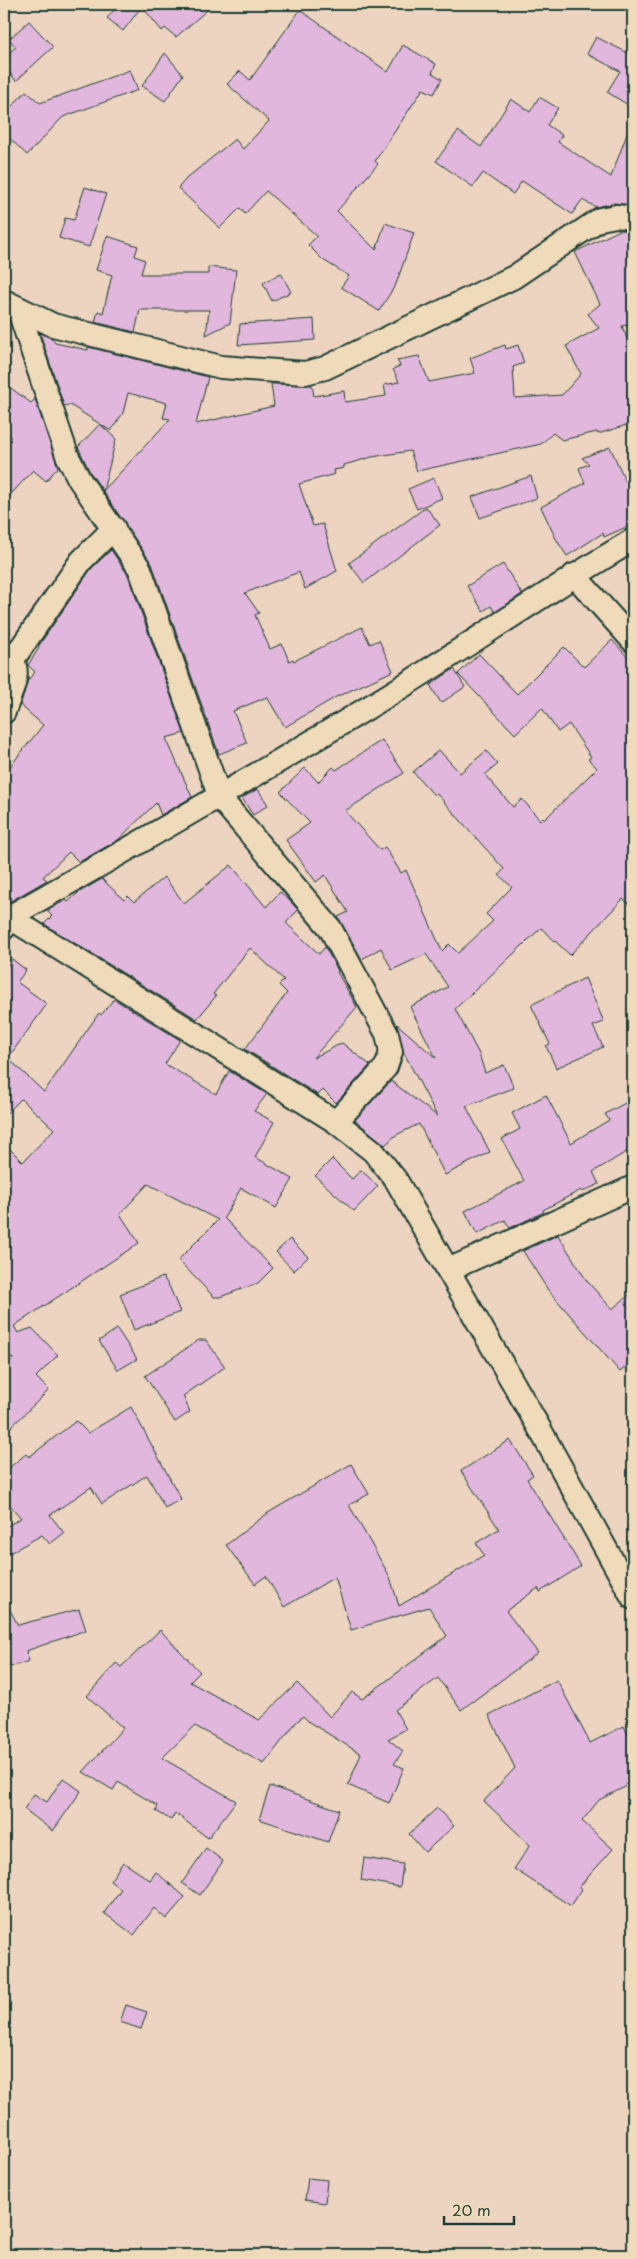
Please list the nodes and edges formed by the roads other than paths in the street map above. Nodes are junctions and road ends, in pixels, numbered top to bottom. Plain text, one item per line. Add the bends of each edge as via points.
1 (633, 218) edge
2 (11, 304) edge
3 (114, 528) junction
4 (633, 540) edge
5 (574, 575) junction
6 (633, 641) edge
7 (9, 654) edge
8 (4, 712) edge
9 (220, 798) junction
10 (6, 920) edge
11 (336, 1122) junction
12 (633, 1187) edge
13 (448, 1270) junction
14 (633, 1598) edge

1 - 2 street via 600,218 514,277 325,368 305,373 221,367 53,325
2 - 3 street via 66,455
3 - 7 street via 81,561
3 - 9 street via 140,569
4 - 5 street
5 - 6 street
5 - 9 street via 402,687
7 - 8 street via 17,671
9 - 10 street
9 - 11 street via 330,928 388,1034 391,1052 386,1067
10 - 11 street
11 - 13 street via 373,1151 396,1180
12 - 13 street
13 - 14 street

